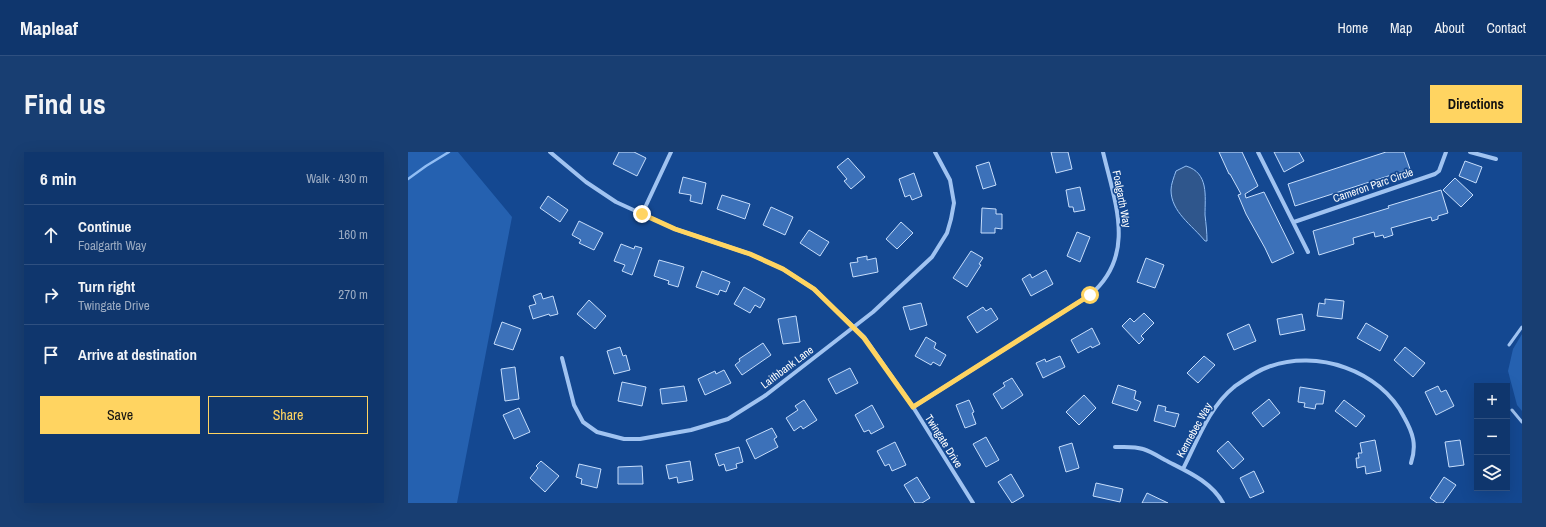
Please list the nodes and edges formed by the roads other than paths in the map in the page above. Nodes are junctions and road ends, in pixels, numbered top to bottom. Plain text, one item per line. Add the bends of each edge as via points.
1 (550, 152) edge
2 (671, 152) edge
3 (935, 152) edge
4 (1103, 152) edge
5 (1258, 152) edge
6 (1446, 152) edge
7 (1470, 152) edge
8 (1496, 159) dead end
9 (642, 214) junction
10 (1294, 222) junction
11 (1308, 252) dead end
12 (855, 327) junction
13 (1522, 327) edge
14 (1509, 345) dead end
15 (562, 358) dead end
16 (913, 407) junction
17 (1512, 410) dead end
18 (1522, 422) edge
19 (1115, 447) dead end
20 (1411, 463) dead end
21 (1183, 469) junction
22 (973, 503) edge
23 (1223, 503) edge

1 - 9 street, Twingate Drive via 598,190
2 - 9 street
3 - 12 street, Laithbank Lane via 947,173 953,192 952,219 947,234 932,257
4 - 16 street, Foalgarth Way via 1119,232 1114,263 1099,287
5 - 10 street
6 - 10 street, Cameron Parc Circle via 1439,171 1435,174
7 - 8 street
9 - 12 street, Twingate Drive via 783,269 814,289
10 - 11 street
12 - 15 street, Laithbank Lane via 766,395 728,419 691,430 640,439 609,436 597,432 583,422 574,405
12 - 16 street, Twingate Drive
13 - 14 lane
16 - 22 street, Twingate Drive
17 - 18 lane
19 - 21 street via 1143,449
20 - 21 street, Kennebec Way via 1414,446 1412,432 1401,411 1387,393 1352,369 1329,362 1305,360 1267,367 1234,387 1212,412
21 - 23 street via 1205,482

